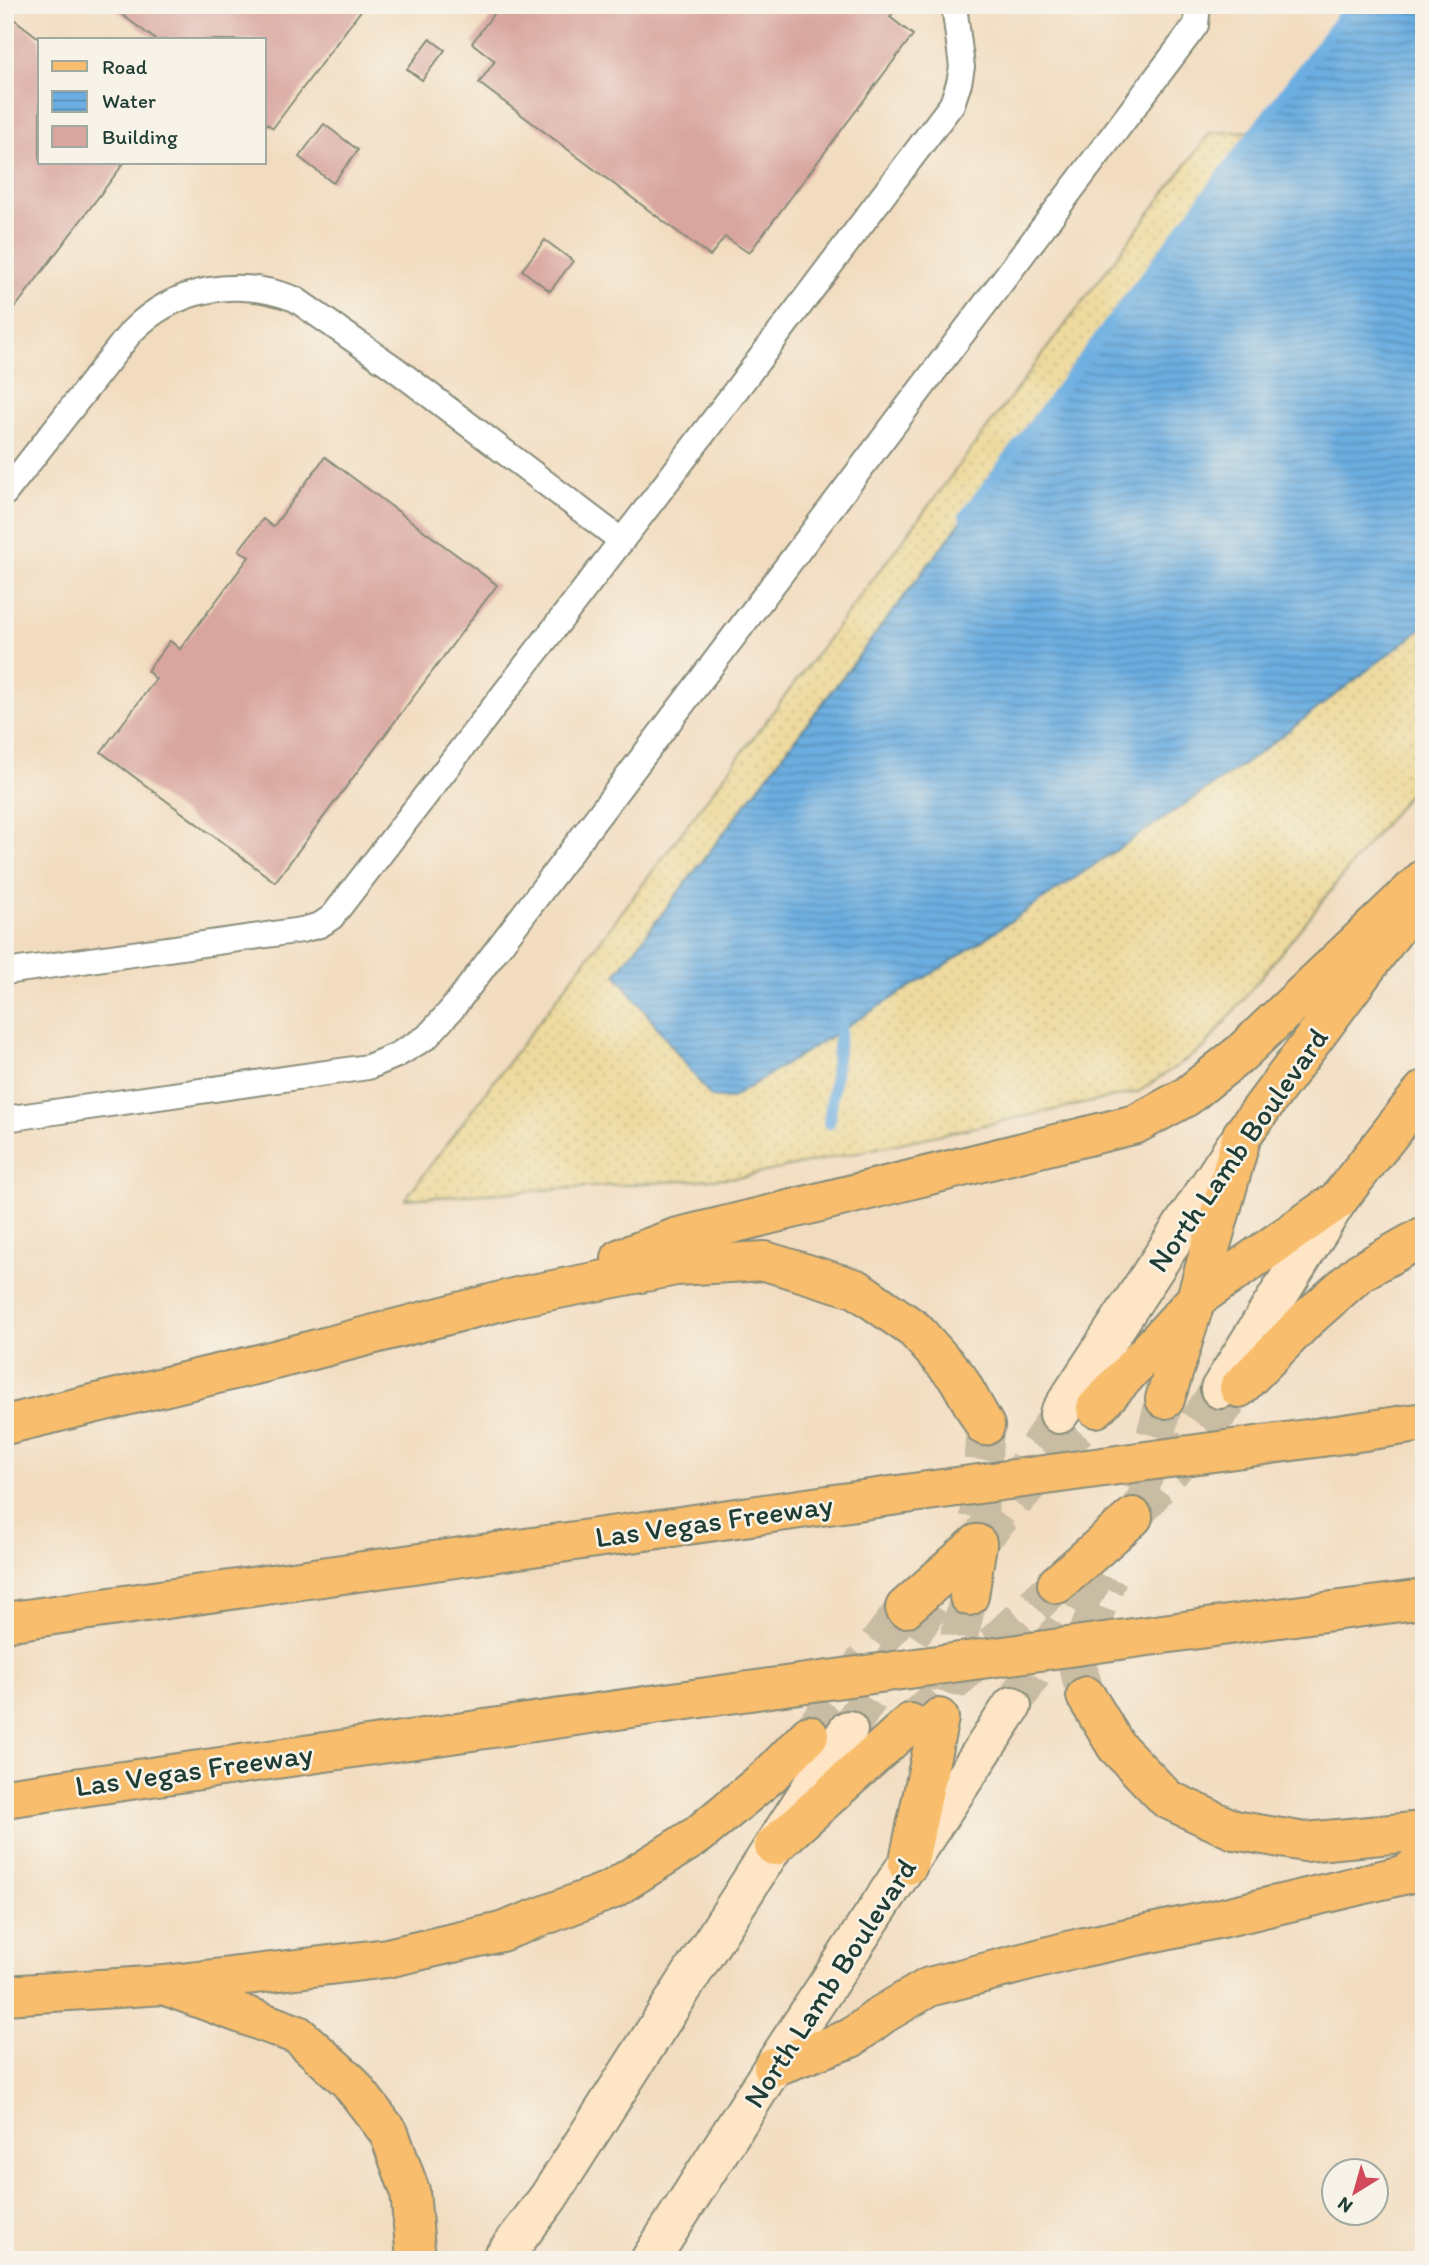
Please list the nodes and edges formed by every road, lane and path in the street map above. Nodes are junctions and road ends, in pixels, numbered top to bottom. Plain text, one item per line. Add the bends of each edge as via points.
1 (954, 5) edge
2 (1198, 5) edge
3 (5, 494) edge
4 (622, 541) junction
5 (1424, 879) edge
6 (1424, 891) edge
7 (5, 972) edge
8 (1424, 1090) edge
9 (5, 1119) edge
10 (1242, 1135) junction
11 (1338, 1200) junction
12 (1424, 1236) edge
13 (517, 1297) junction
14 (1196, 1300) junction
15 (1165, 1399) tunnel mouth
16 (1096, 1408) tunnel mouth
17 (1059, 1414) tunnel mouth
18 (1424, 1422) edge
19 (5, 1425) edge
20 (985, 1426) tunnel mouth
21 (977, 1544) joint
22 (1086, 1580) joint
23 (1424, 1599) edge
24 (5, 1622) edge
25 (1086, 1696) tunnel mouth
26 (1012, 1706) tunnel mouth
27 (848, 1730) tunnel mouth
28 (809, 1735) tunnel mouth
29 (5, 1798) edge
30 (1424, 1831) edge
31 (774, 1846) junction
32 (1424, 1859) edge
33 (908, 1865) junction
34 (164, 1985) junction
35 (5, 1995) edge
36 (773, 2067) junction
37 (416, 2260) edge
38 (500, 2260) edge
39 (650, 2260) edge

1 - 4 lane via 962,67 952,104
2 - 9 lane via 1196,25 1188,36 427,1037 368,1068
3 - 4 lane via 143,320 184,297 227,286 295,299
4 - 7 lane via 332,917 302,930
5 - 13 main road via 1241,1053 1186,1097 1136,1124 675,1238
6 - 10 main road, North Lamb Boulevard
8 - 11 main road
10 - 14 main road
10 - 17 main road, North Lamb Boulevard
11 - 12 main road via 1230,1389 1360,1272
11 - 14 main road
13 - 19 main road
13 - 20 main road via 676,1266 765,1261 857,1289 915,1330 958,1378
14 - 15 main road
14 - 16 main road
18 - 24 main road, Las Vegas Freeway, bridge
21 - 21 main road via 936,1602
22 - 22 main road via 1133,1517
23 - 29 main road, Las Vegas Freeway, bridge
25 - 30 main road via 1116,1746 1167,1799 1234,1829 1305,1842
26 - 33 main road, North Lamb Boulevard
27 - 31 main road
28 - 34 main road via 770,1775 698,1835 611,1890 501,1932 387,1958
31 - 33 main road via 925,1720
31 - 38 main road via 548,2197
32 - 36 main road via 1407,1874 929,1987 850,2038
33 - 36 main road, North Lamb Boulevard
34 - 35 main road
34 - 37 main road via 298,2035 349,2081 389,2133 410,2191
36 - 39 main road, North Lamb Boulevard

